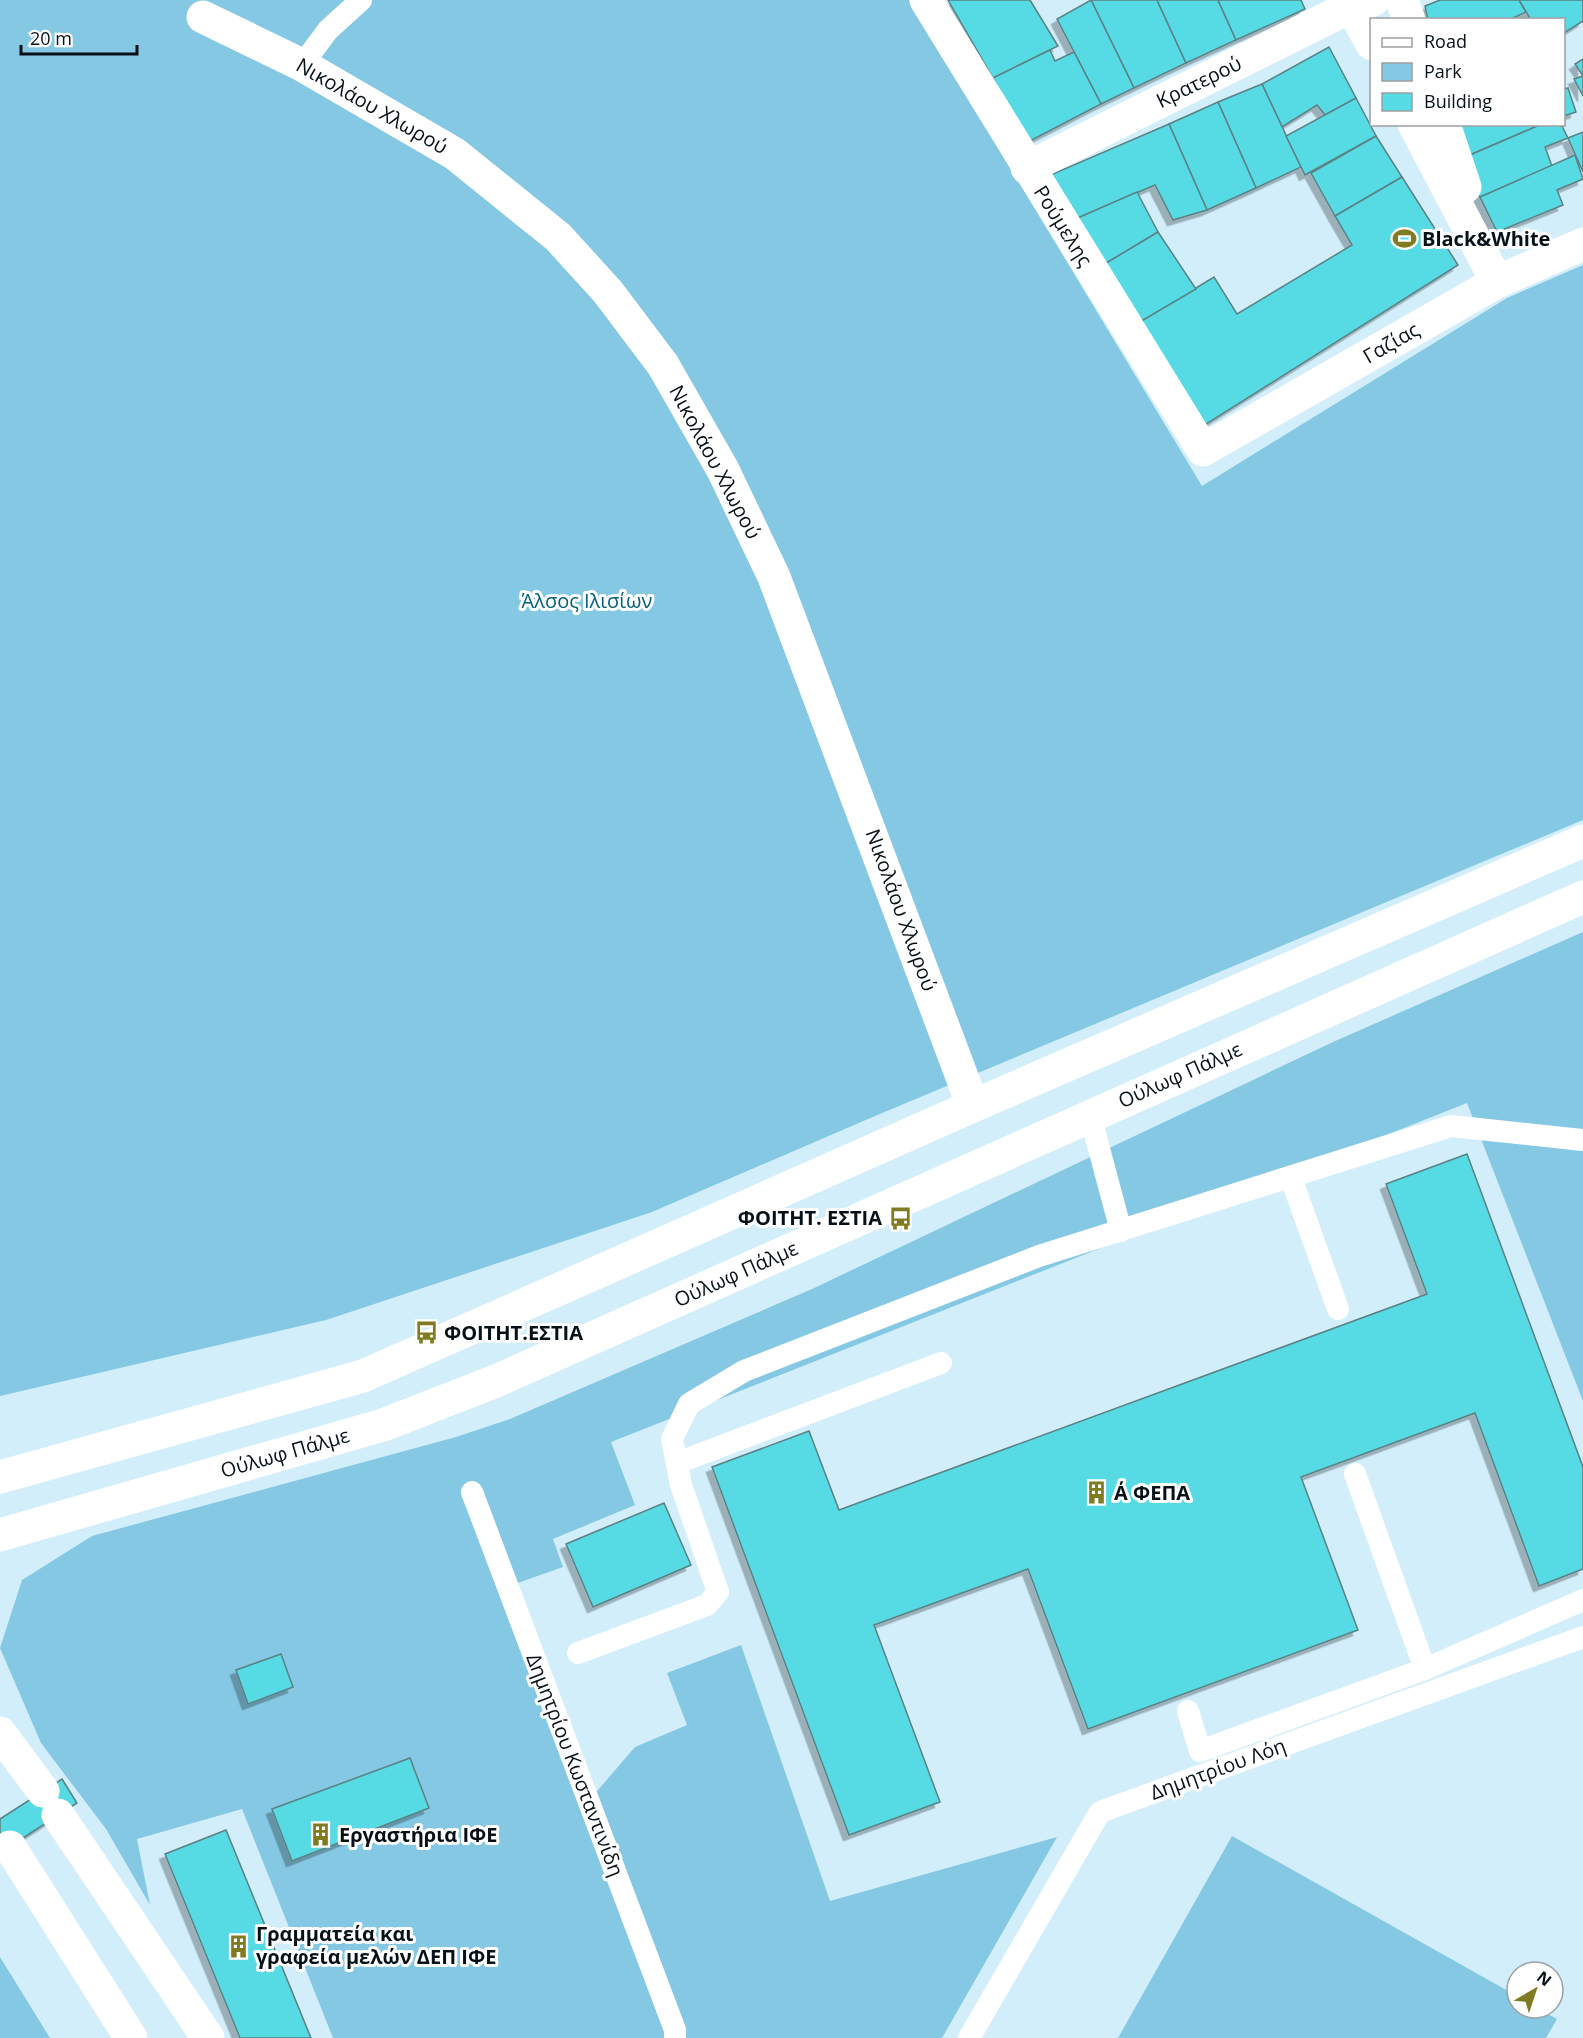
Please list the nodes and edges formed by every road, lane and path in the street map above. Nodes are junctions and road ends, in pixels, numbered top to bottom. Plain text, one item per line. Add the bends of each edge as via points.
1 (361, 0) edge
2 (926, 0) edge
3 (1402, 0) edge
4 (1358, 2) edge
5 (204, 17) dead end
6 (1408, 18) edge
7 (1370, 41) edge
8 (302, 65) junction
9 (1415, 126) edge
10 (1445, 126) edge
11 (1027, 168) junction
12 (1583, 244) edge
13 (1497, 282) junction
14 (1203, 450) joint
15 (1583, 842) edge
16 (1583, 897) edge
17 (973, 1106) junction
18 (1090, 1115) junction
19 (1583, 1140) edge
20 (1291, 1178) junction
21 (1121, 1231) junction
22 (1338, 1309) dead end
23 (941, 1363) dead end
24 (677, 1463) junction
25 (1355, 1474) dead end
26 (0, 1477) edge
27 (472, 1492) dead end
28 (0, 1535) edge
29 (1583, 1600) edge
30 (1583, 1637) edge
31 (578, 1653) dead end
32 (1425, 1669) junction
33 (1188, 1712) dead end
34 (0, 1733) edge
35 (10, 1847) dead end
36 (131, 2038) edge
37 (208, 2038) edge
38 (675, 2038) edge
39 (969, 2038) edge

1 - 8 lane via 328,30
2 - 11 street, Ρούμελης
3 - 6 street
4 - 7 street
4 - 11 street, Κρατερού
5 - 8 street, Νικολάου Χλωρού
8 - 17 street, Νικολάου Χλωρού via 455,154 558,237 608,292 663,365 723,470 774,577
9 - 13 street
10 - 13 street
11 - 14 street, Ρούμελης
12 - 13 street, Γαζίας
13 - 14 street, Γαζίας
15 - 17 street
16 - 18 street, Ούλωφ Πάλμε
17 - 26 street via 363,1376
18 - 21 lane
18 - 28 street, Ούλωφ Πάλμε via 455,1397 382,1425
19 - 20 lane via 1451,1126
20 - 21 lane
20 - 22 lane
21 - 24 lane via 1039,1256 744,1371 690,1404 672,1439
23 - 24 lane
24 - 31 lane via 718,1592 707,1605
25 - 32 lane
27 - 38 lane, Δημητρίου Κωσταντινίδη
29 - 32 lane
30 - 39 lane, Δημητρίου Λόη via 1100,1812
32 - 33 lane via 1200,1751
34 - 37 street
35 - 36 street

